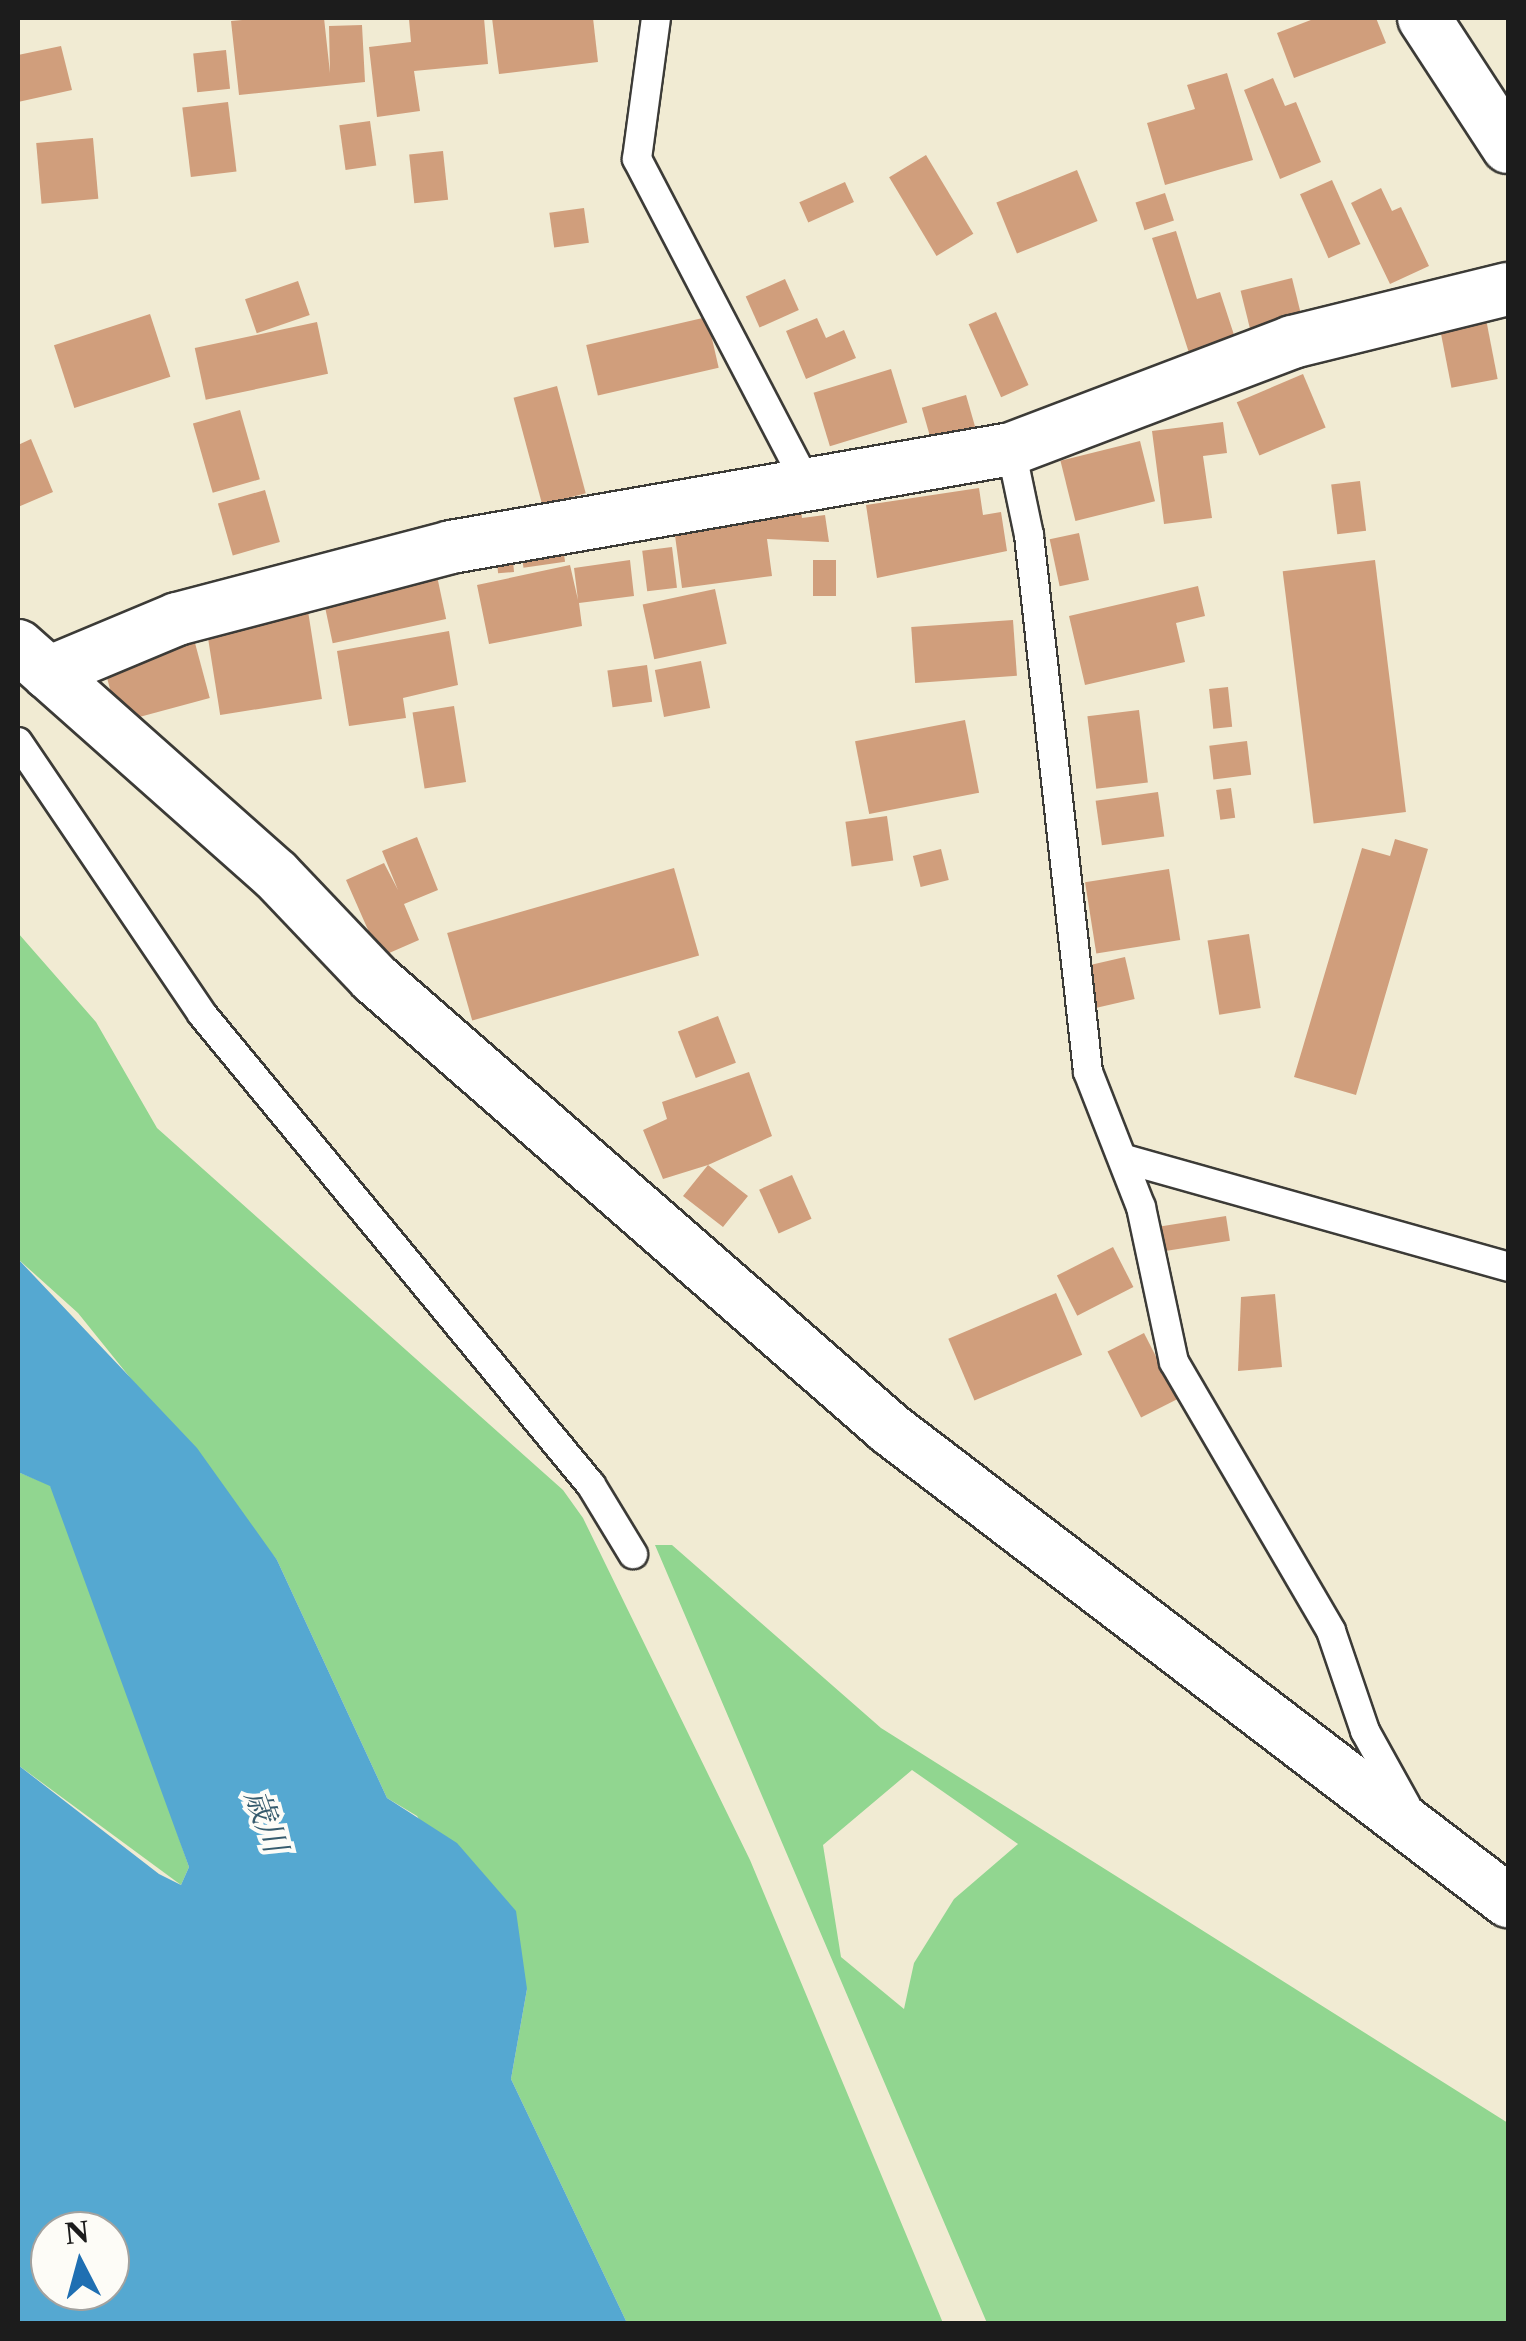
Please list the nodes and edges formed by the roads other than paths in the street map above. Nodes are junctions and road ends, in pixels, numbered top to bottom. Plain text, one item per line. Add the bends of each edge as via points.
1 (656, 18) edge
2 (1424, 18) edge
3 (1508, 148) edge
4 (1508, 289) edge
5 (1011, 450) junction
6 (805, 480) junction
7 (33, 659) edge
8 (18, 742) edge
9 (1125, 1159) junction
10 (1508, 1267) edge
11 (633, 1554) dead end
12 (1445, 1859) junction
13 (1508, 1902) edge

1 - 6 lane via 637,159
2 - 3 street
4 - 5 street via 1292,342
5 - 6 street
5 - 9 lane via 1029,535 1071,978 1088,1072
6 - 7 street via 450,547
7 - 12 street via 276,875 374,978 890,1429
8 - 11 lane via 202,1014 590,1485
9 - 10 lane
9 - 12 lane via 1174,1362 1330,1632 1391,1785
12 - 13 street

